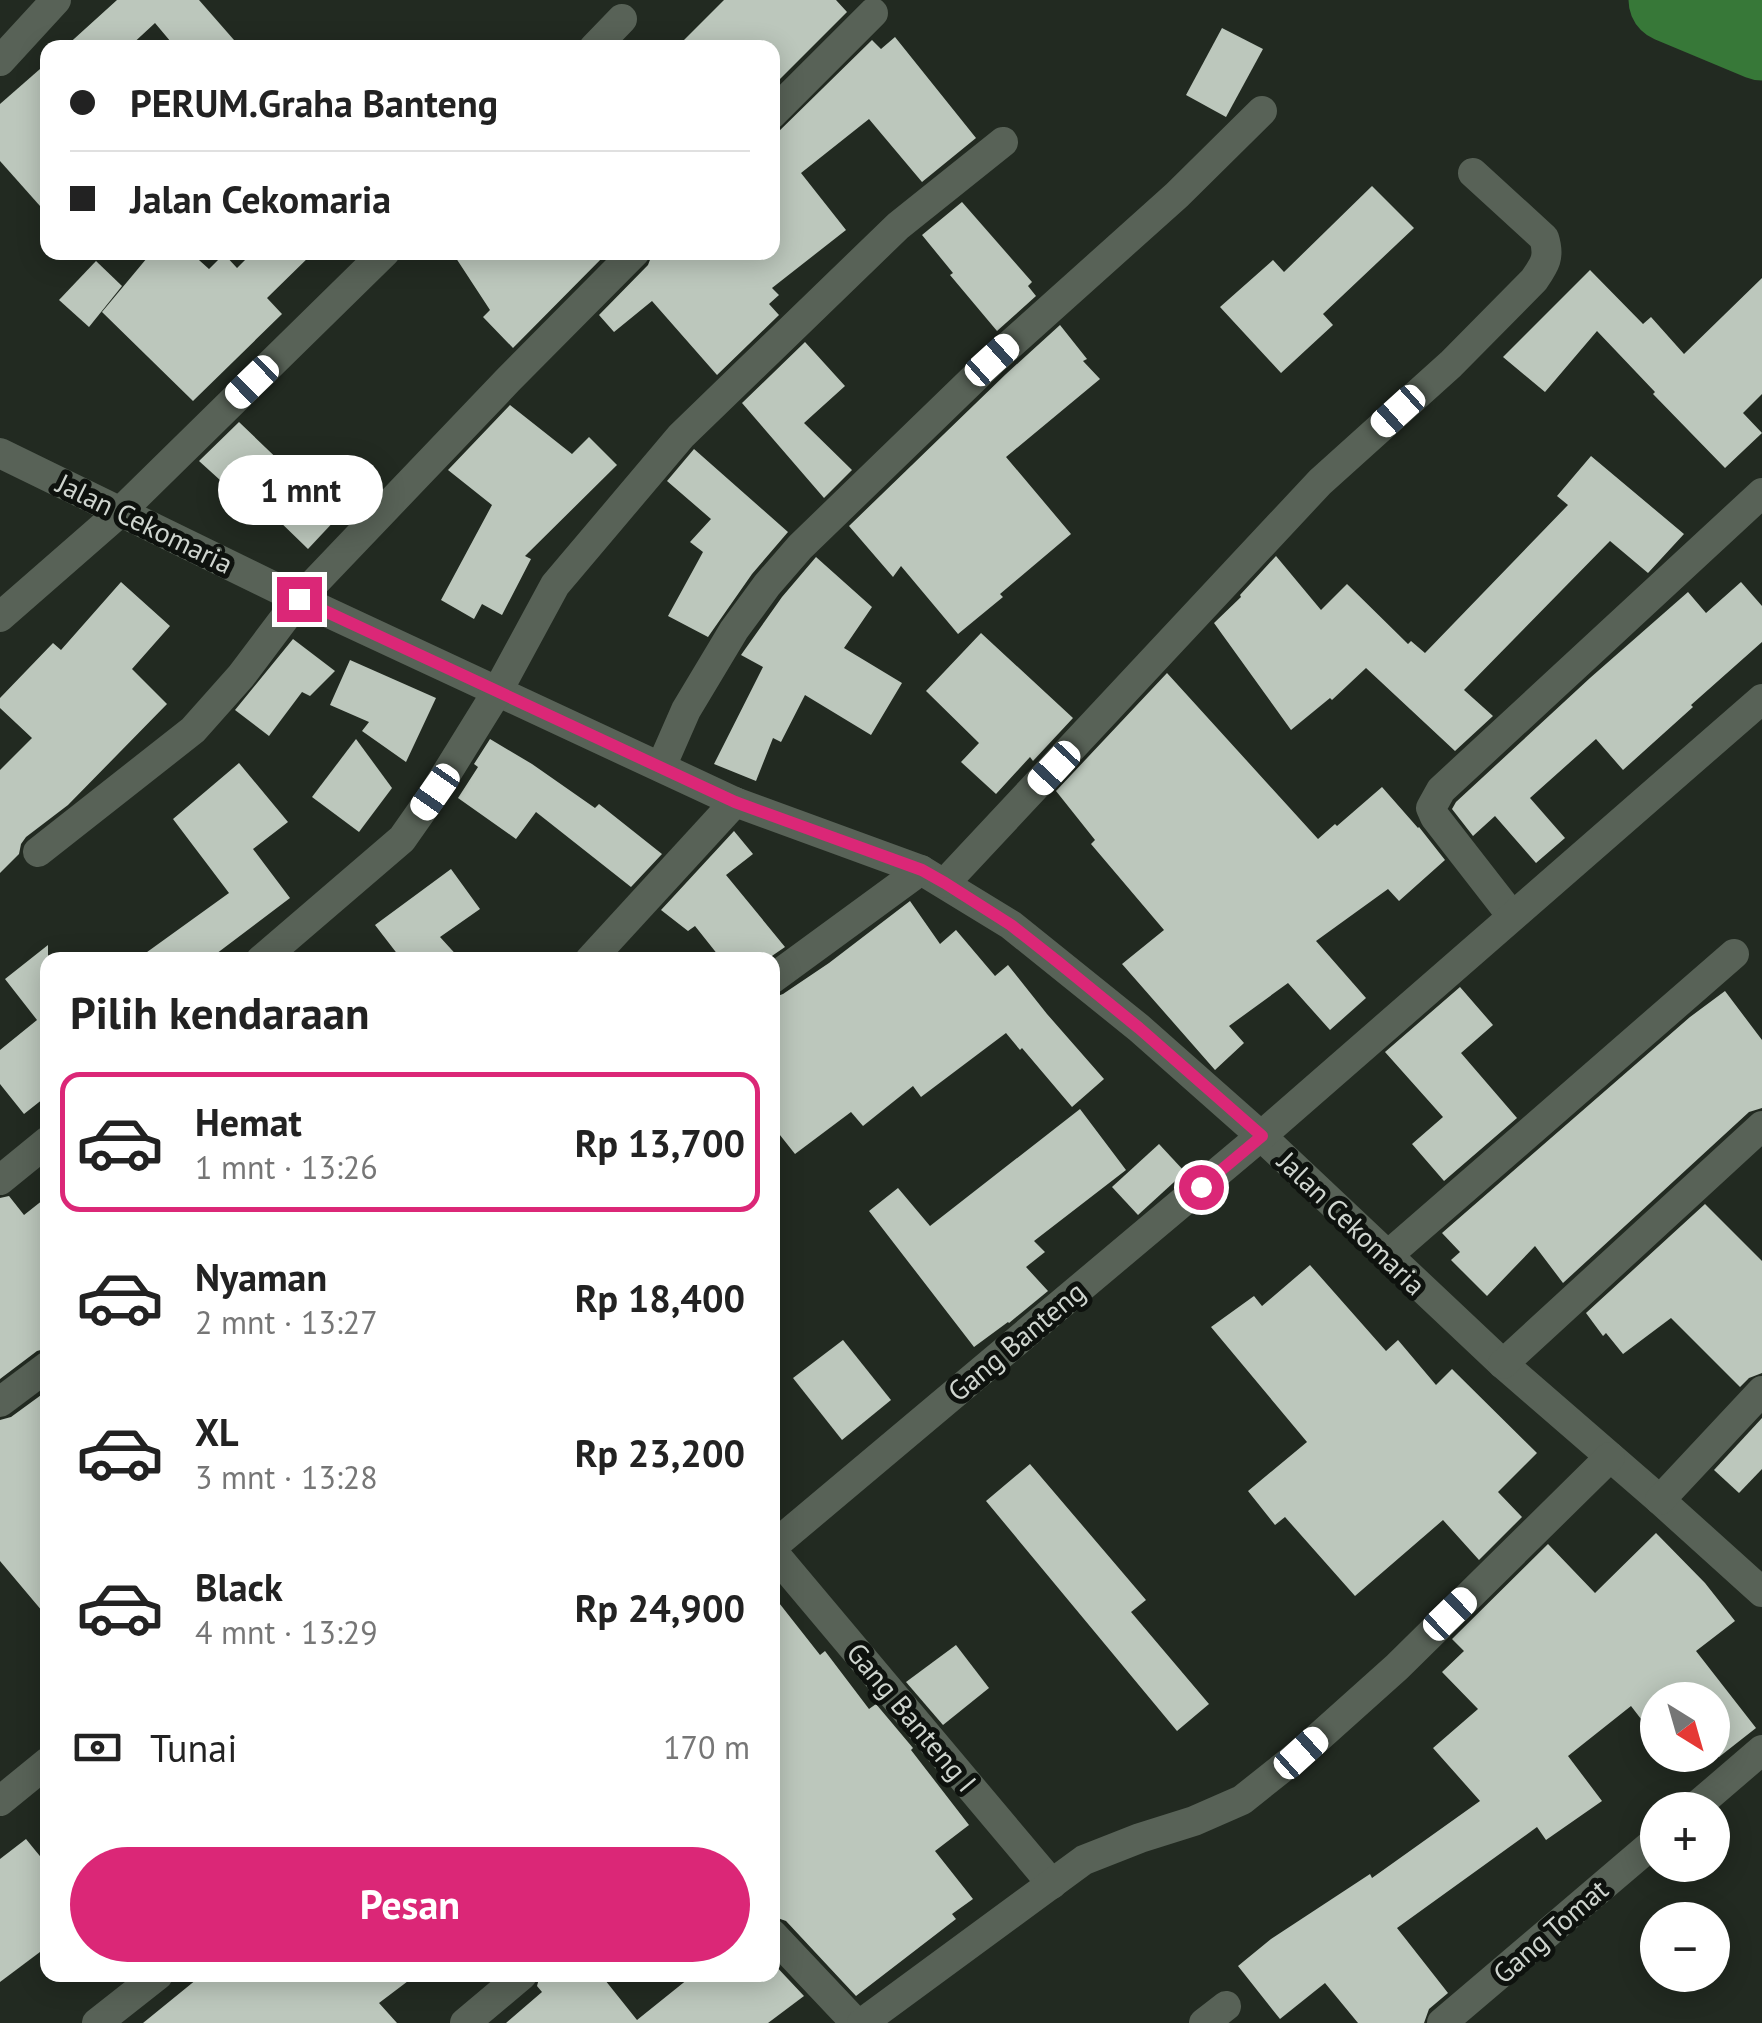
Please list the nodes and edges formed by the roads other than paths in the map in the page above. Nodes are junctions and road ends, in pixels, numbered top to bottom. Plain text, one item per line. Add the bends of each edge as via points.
1 (56, 0) edge
2 (873, 12) dead end
3 (622, 19) dead end
4 (602, 40) edge
5 (0, 61) edge
6 (780, 106) edge
7 (1262, 111) dead end
8 (1003, 142) dead end
9 (1473, 174) dead end
10 (377, 260) edge
11 (627, 260) edge
12 (0, 452) edge
13 (1762, 493) edge
14 (120, 512) junction
15 (299, 599) junction
16 (0, 617) edge
17 (497, 692) junction
18 (1762, 699) edge
19 (662, 766) junction
20 (735, 802) junction
21 (38, 852) dead end
22 (933, 876) junction
23 (1512, 916) junction
24 (270, 952) edge
25 (597, 952) edge
26 (1734, 954) dead end
27 (780, 974) edge
28 (1762, 1126) edge
29 (1262, 1136) junction
30 (40, 1148) edge
31 (0, 1180) edge
32 (1387, 1256) junction
33 (1502, 1364) junction
34 (40, 1372) edge
35 (1762, 1391) edge
36 (0, 1402) edge
37 (1610, 1457) junction
38 (1660, 1500) junction
39 (780, 1542) edge
40 (780, 1559) edge
41 (1762, 1592) edge
42 (1762, 1750) edge
43 (40, 1769) edge
44 (1713, 1792) edge
45 (0, 1802) edge
46 (1640, 1854) edge
47 (1052, 1884) junction
48 (780, 1942) edge
49 (149, 1982) edge
50 (514, 1982) edge
51 (97, 2023) edge
52 (465, 2023) edge
53 (859, 2023) edge
54 (1442, 2023) edge

1 - 5 street
2 - 6 street
3 - 4 street
7 - 19 street via 800,547 734,630
8 - 17 street via 898,226 681,436 555,585
9 - 22 street via 1544,238 1548,252 1534,280 1320,482
10 - 14 street
11 - 15 street
12 - 14 street, Jalan Cekomaria
13 - 23 street via 1434,800 1435,817
14 - 15 street, Jalan Cekomaria
14 - 16 street
15 - 17 street, Jalan Cekomaria
15 - 21 street via 193,730
17 - 19 street, Jalan Cekomaria
17 - 24 street via 402,839
18 - 23 street, Gang Banteng
19 - 20 street, Jalan Cekomaria
20 - 22 street, Jalan Cekomaria
20 - 25 street
22 - 27 street
22 - 29 street, Jalan Cekomaria via 1058,962
23 - 29 street, Gang Banteng
26 - 32 street
28 - 33 street
29 - 32 street, Jalan Cekomaria
29 - 39 street, Gang Banteng
30 - 31 street
32 - 33 street, Jalan Cekomaria
33 - 37 street, Jalan Cekomaria
34 - 36 street
35 - 38 street
37 - 38 street, Jalan Cekomaria
37 - 47 street via 1397,1667 1242,1800 1084,1860
38 - 41 street, Jalan Cekomaria
40 - 47 street, Gang Banteng I
42 - 44 street
43 - 45 street
46 - 54 street, Gang Tomat
47 - 53 street
48 - 53 street
49 - 51 street
50 - 52 street

